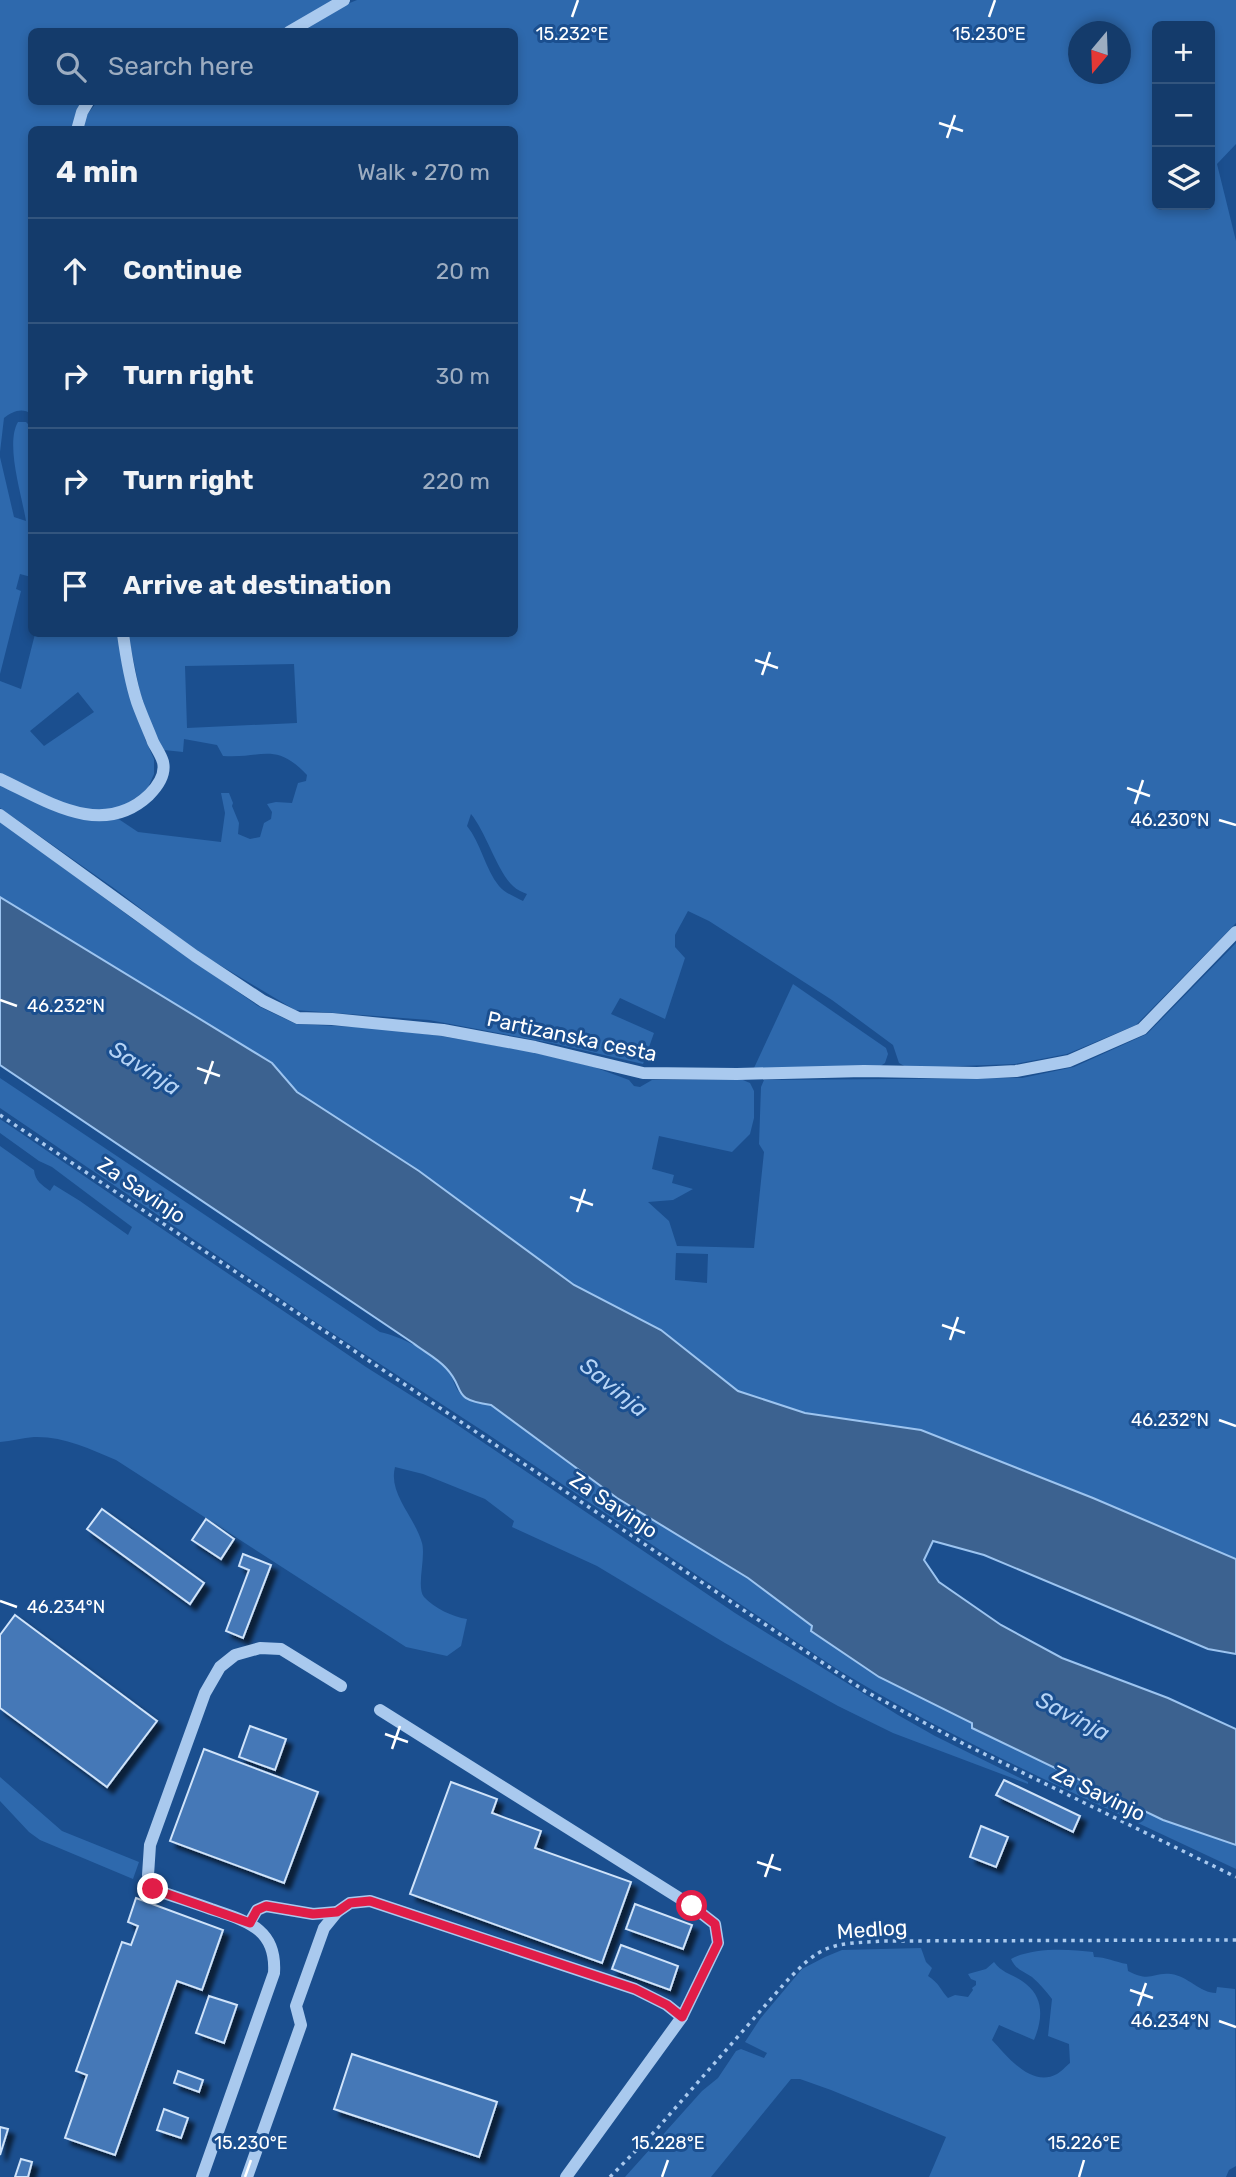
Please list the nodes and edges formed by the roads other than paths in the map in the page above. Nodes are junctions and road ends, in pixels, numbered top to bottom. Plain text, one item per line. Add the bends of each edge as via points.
1 (344, 0) edge
2 (296, 28) edge
3 (86, 105) edge
4 (78, 126) edge
5 (124, 637) edge
6 (0, 779) edge
7 (0, 815) edge
8 (1236, 932) edge
9 (341, 1686) dead end
10 (380, 1710) dead end
11 (337, 1912) junction
12 (250, 1923) junction
13 (682, 2017) junction
14 (202, 2177) edge
15 (247, 2177) edge
16 (566, 2177) edge

1 - 2 street
3 - 4 street
5 - 6 street via 137,700 163,762 157,787 134,806 102,817 78,814
7 - 8 street, Partizanska cesta via 195,956 298,1018 443,1030 643,1073 977,1073 1069,1061 1142,1029
9 - 12 street via 281,1649 260,1648 235,1655 220,1667 205,1693 150,1845 148,1875 153,1889
10 - 13 street via 715,1924 718,1943
11 - 12 street via 313,1914 266,1906 257,1910
11 - 13 street via 350,1903 370,1901 635,1989
11 - 15 street via 324,1927 296,2006 301,2025
12 - 14 street via 271,1945 274,1973
13 - 16 street

